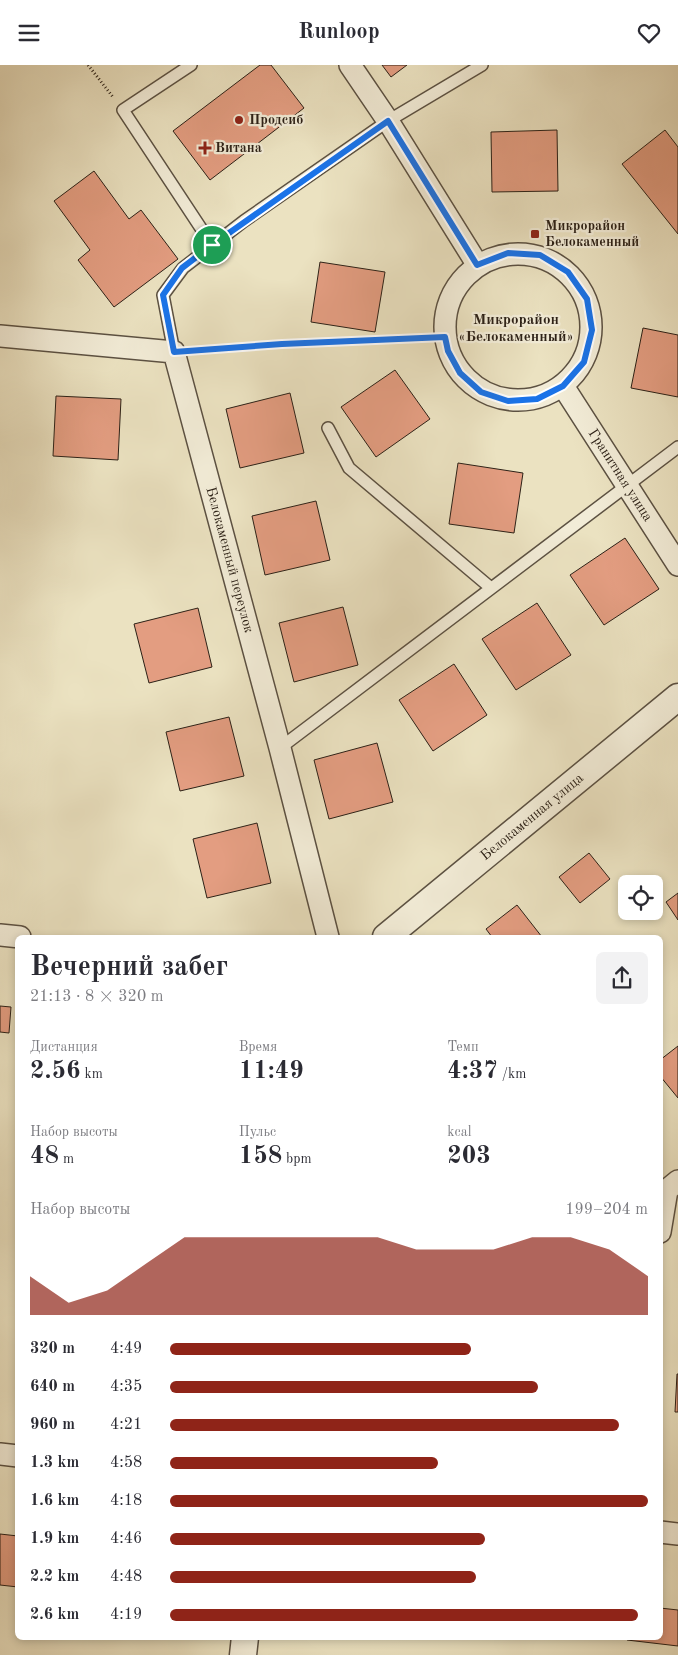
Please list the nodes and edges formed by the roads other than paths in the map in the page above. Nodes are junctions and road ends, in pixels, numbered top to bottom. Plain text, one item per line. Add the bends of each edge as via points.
1 (191, 65) edge
2 (350, 65) edge
3 (482, 65) edge
4 (388, 121) junction
5 (212, 245) junction
6 (477, 265) junction
7 (0, 336) edge
8 (174, 352) junction
9 (563, 386) junction
10 (328, 428) dead end
11 (678, 447) edge
12 (627, 486) junction
13 (678, 565) edge
14 (491, 589) junction
15 (678, 697) edge
16 (280, 748) junction
17 (0, 935) edge
18 (327, 935) edge
19 (388, 935) edge
20 (15, 936) edge
21 (678, 1181) edge
22 (663, 1214) edge
23 (0, 1454) edge
24 (15, 1456) edge
25 (663, 1532) edge
26 (678, 1534) edge
27 (245, 1640) edge
28 (243, 1655) edge

1 - 5 lane via 123,110
2 - 4 street
3 - 4 lane
4 - 5 lane
4 - 6 street
5 - 8 lane via 182,268 163,295
6 - 9 street via 508,253 540,255 568,272 587,299 592,330 584,362
6 - 9 street via 459,281 447,303 443,327 448,351 460,373 481,392 508,401 537,399
7 - 8 street
8 - 16 street, Белокаменный переулок
9 - 12 street, Гранитная улица
10 - 14 lane via 349,468
11 - 12 lane
12 - 13 street, Гранитная улица
12 - 14 lane
14 - 16 lane
15 - 19 street, Белокаменная улица
16 - 18 street, Белокаменный переулок
17 - 20 street
21 - 22 street via 667,1190
23 - 24 street
25 - 26 street
27 - 28 street

